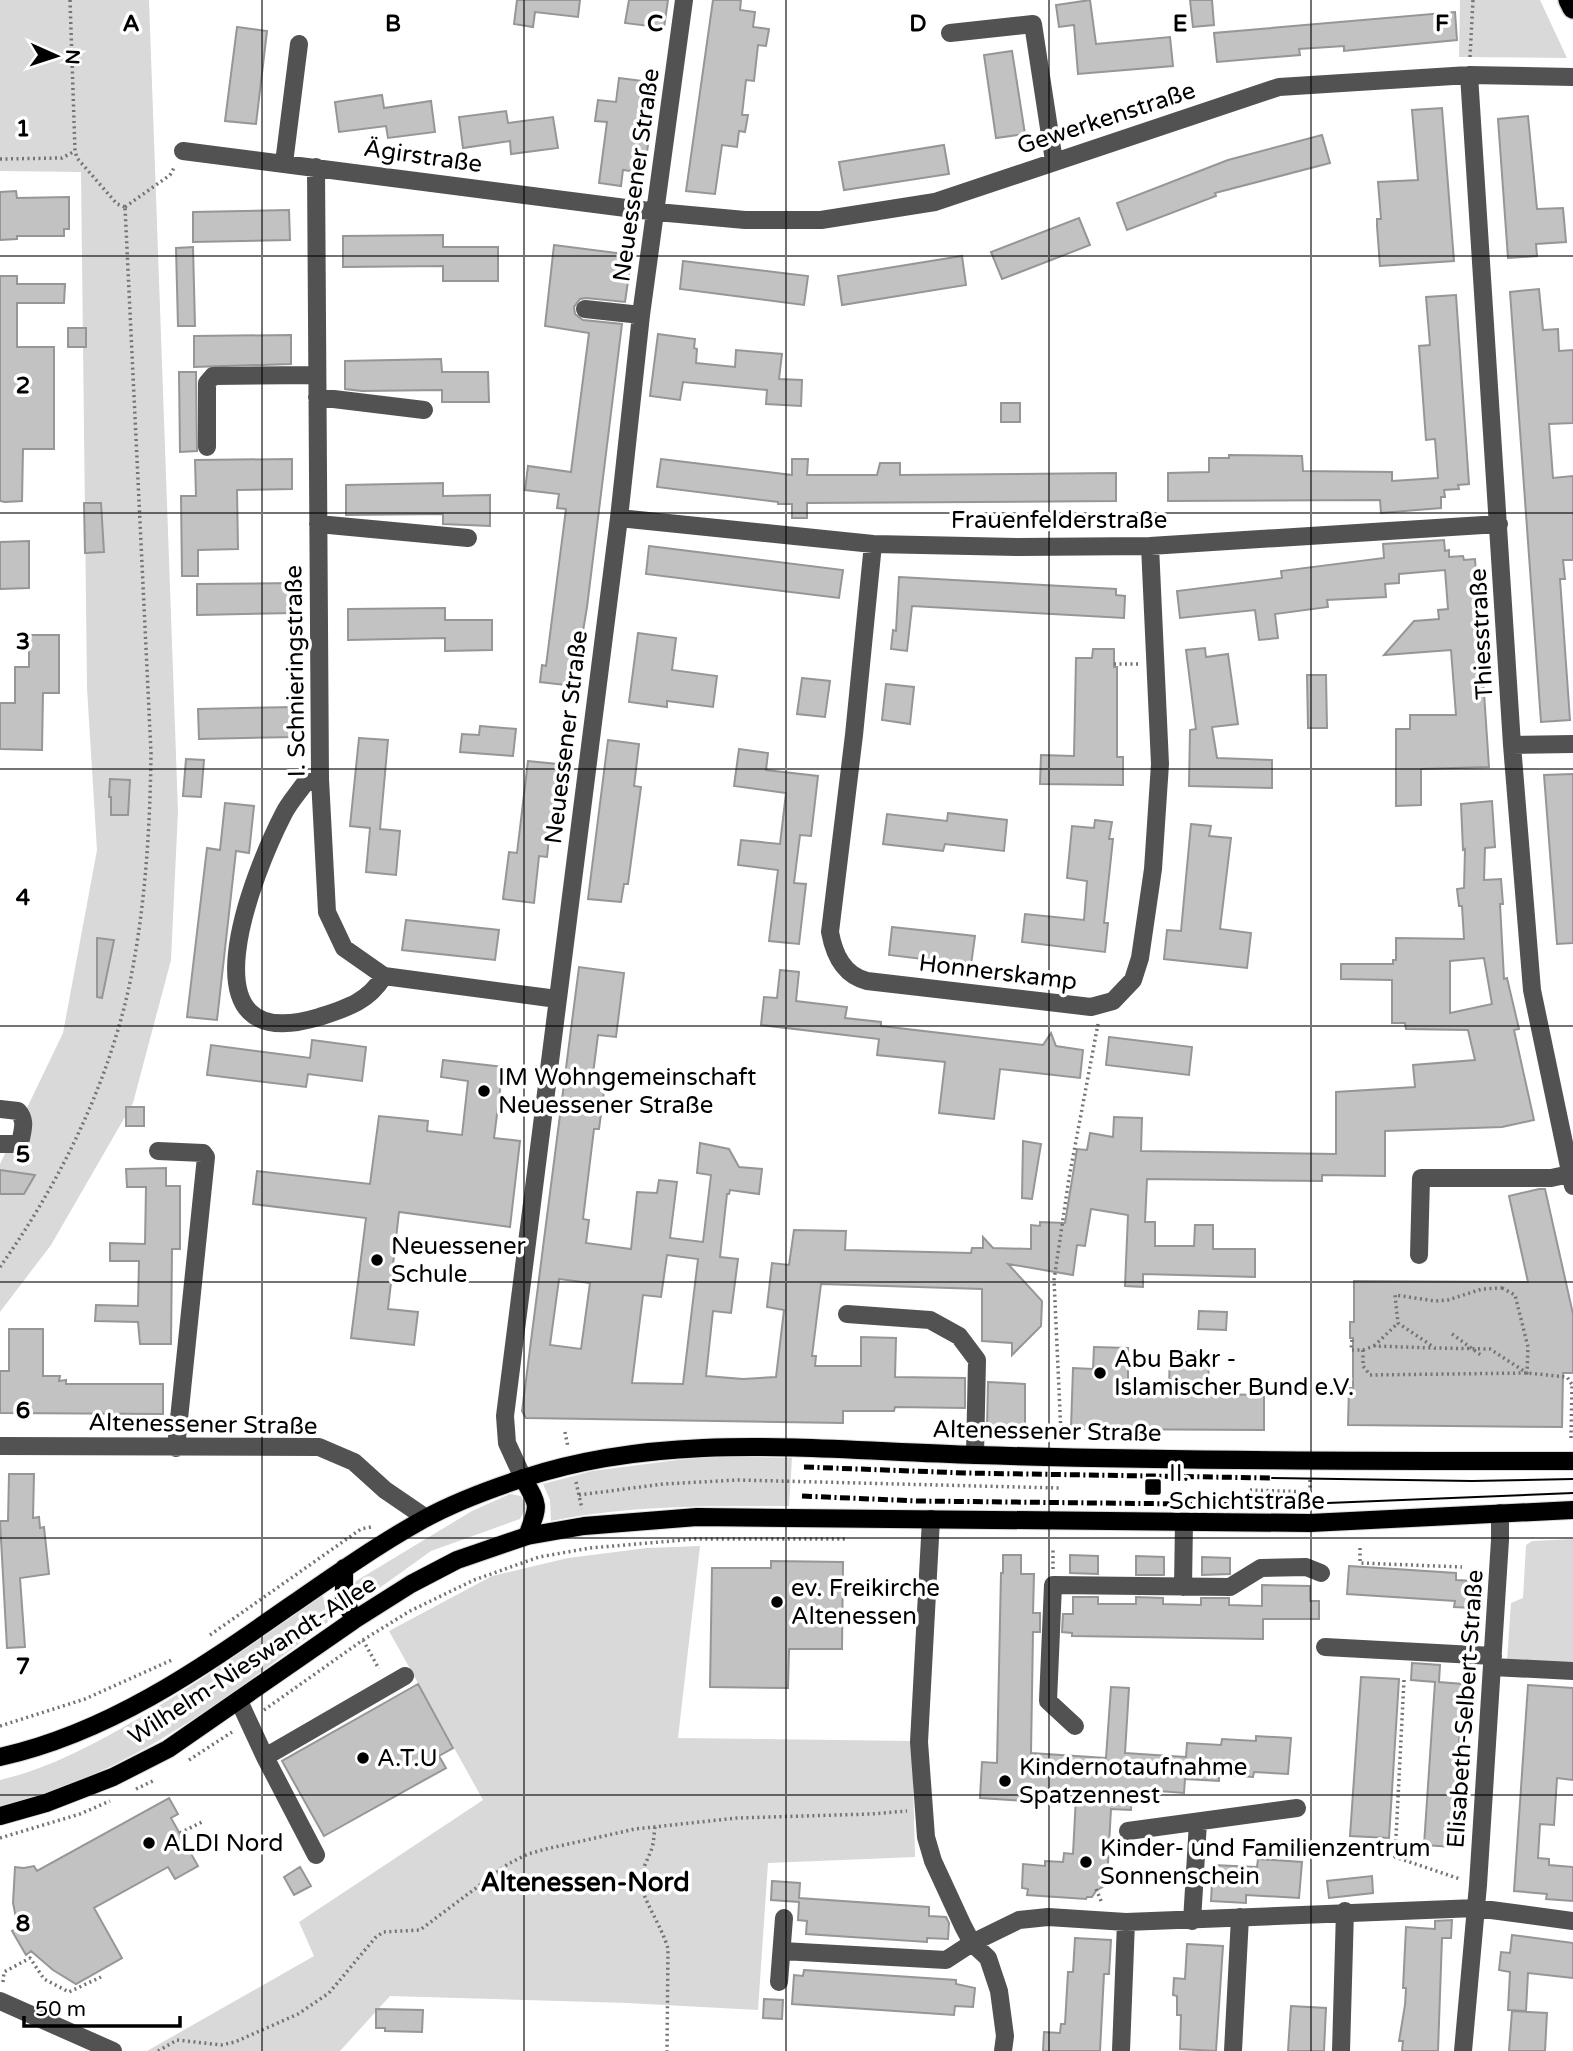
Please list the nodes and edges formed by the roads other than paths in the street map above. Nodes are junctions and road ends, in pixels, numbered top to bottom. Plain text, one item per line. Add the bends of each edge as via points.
1 (684, 0) edge
2 (1570, 0) edge
3 (1573, 7) edge
4 (950, 33) dead end
5 (299, 44) dead end
6 (1469, 75) junction
7 (1573, 78) edge
8 (183, 150) road end
9 (1054, 161) junction
10 (284, 163) junction
11 (316, 167) junction
12 (657, 212) junction
13 (584, 309) dead end
14 (641, 315) junction
15 (317, 375) junction
16 (317, 397) junction
17 (424, 410) dead end
18 (207, 447) dead end
19 (619, 518) junction
20 (318, 524) junction
21 (1499, 524) junction
22 (468, 538) dead end
23 (873, 544) junction
24 (1150, 546) junction
25 (1573, 744) edge
26 (1512, 745) junction
27 (320, 779) junction
28 (384, 976) junction
29 (557, 999) junction
30 (0, 1109) edge
31 (0, 1144) edge
32 (158, 1151) dead end
33 (1572, 1180) edge
34 (1419, 1255) dead end
35 (847, 1314) dead end
36 (0, 1446) edge
37 (176, 1448) junction
38 (975, 1455) junction
39 (1573, 1461) edge
40 (523, 1478) junction
41 (1573, 1510) edge
42 (1500, 1513) junction
43 (426, 1518) junction
44 (931, 1519) junction
45 (1184, 1522) junction
46 (527, 1536) junction
47 (344, 1568) junction
48 (1321, 1573) dead end
49 (1183, 1587) junction
50 (354, 1620) junction
51 (1325, 1647) dead end
52 (1492, 1662) junction
53 (1573, 1671) edge
54 (405, 1676) dead end
55 (239, 1701) junction
56 (1075, 1726) dead end
57 (0, 1757) edge
58 (265, 1757) junction
59 (1297, 1808) dead end
60 (0, 1816) edge
61 (1198, 1822) junction
62 (1128, 1831) dead end
63 (316, 1855) dead end
64 (1472, 1908) junction
65 (1345, 1912) junction
66 (1240, 1917) junction
67 (784, 1918) dead end
68 (1192, 1921) junction
69 (1573, 1921) edge
70 (1126, 1922) junction
71 (972, 1943) junction
72 (782, 1951) junction
73 (779, 1982) dead end
74 (1, 2001) edge
75 (113, 2051) edge
76 (1003, 2051) edge
77 (1121, 2051) edge
78 (1233, 2051) edge
79 (1341, 2051) edge
80 (1463, 2051) edge

1 - 12 street, Neuessener Straße
2 - 3 highway
4 - 9 street via 1033,24
5 - 10 street
6 - 7 street, Gewerkenstraße
6 - 9 street, Gewerkenstraße via 1279,87
6 - 21 street, Thiesstraße
8 - 10 street, Ägirstraße
9 - 12 street, Gewerkenstraße via 935,202 821,220 745,220
10 - 11 street, Ägirstraße
11 - 12 street, Ägirstraße
11 - 15 street, I. Schnieringstraße
12 - 14 street, Neuessener Straße
13 - 14 street
14 - 19 street, Neuessener Straße
15 - 16 street, I. Schnieringstraße
15 - 18 street via 213,376 207,383
16 - 17 street
16 - 20 street, I. Schnieringstraße
19 - 23 street, Frauenfelderstraße
19 - 29 street, Neuessener Straße
20 - 22 street
20 - 27 street, I. Schnieringstraße
21 - 24 street, Frauenfelderstraße
21 - 26 street, Thiesstraße
23 - 24 street, Frauenfelderstraße
23 - 24 street, Honnerskamp via 830,932 834,954 853,975 867,981 1091,1007 1113,1001 1133,981 1153,869 1160,764
25 - 26 street
26 - 33 street, Thiesstraße via 1532,990
27 - 28 street, I. Schnieringstraße via 327,912 344,948
27 - 28 street via 305,783 285,811 257,870 240,930 237,991 256,1017 285,1023 343,1009 374,993
28 - 29 street, I. Schnieringstraße
29 - 40 street, Neuessener Straße via 505,1416 507,1443
30 - 31 street via 18,1111 24,1126 21,1139
32 - 37 street via 203,1153 206,1157
33 - 34 street via 1421,1178
35 - 38 street via 930,1320 959,1336 977,1360
36 - 37 street, Altenessener Straße
37 - 43 street, Altenessener Straße via 319,1447 355,1462
38 - 39 main road, Altenessener Straße
38 - 40 main road, Altenessener Straße via 756,1447 659,1450 572,1464
40 - 43 main road, Wilhelm-Nieswandt-Allee
40 - 46 main road via 537,1503
41 - 42 main road
42 - 45 main road via 1310,1523
42 - 52 street, Elisabeth-Selbert-Straße
43 - 47 main road, Wilhelm-Nieswandt-Allee
44 - 45 main road
44 - 46 main road via 697,1517 584,1526
44 - 71 street via 919,1742 923,1809 933,1861
45 - 49 street
46 - 50 main road, Wilhelm-Nieswandt-Allee via 457,1560
47 - 50 main road via 344,1598
47 - 57 main road, Wilhelm-Nieswandt-Allee via 192,1673 122,1713
48 - 49 street via 1306,1567 1261,1568 1230,1587
49 - 56 street via 1052,1585 1048,1701
50 - 55 main road, Wilhelm-Nieswandt-Allee
51 - 52 street
52 - 53 street
52 - 64 street, Elisabeth-Selbert-Straße
54 - 58 street via 322,1730
55 - 58 street
55 - 60 main road, Wilhelm-Nieswandt-Allee via 168,1749 113,1777
58 - 63 street
59 - 61 street
61 - 62 street
61 - 68 street
64 - 65 street
64 - 69 street
64 - 80 street, Elisabeth-Selbert-Straße
65 - 66 street
65 - 79 street
66 - 68 street
66 - 78 street
67 - 72 street
68 - 70 street
70 - 71 street via 1048,1917 1019,1920
70 - 77 street
71 - 72 street via 946,1960
71 - 76 street via 988,1958 999,1991
72 - 73 street
74 - 75 street

